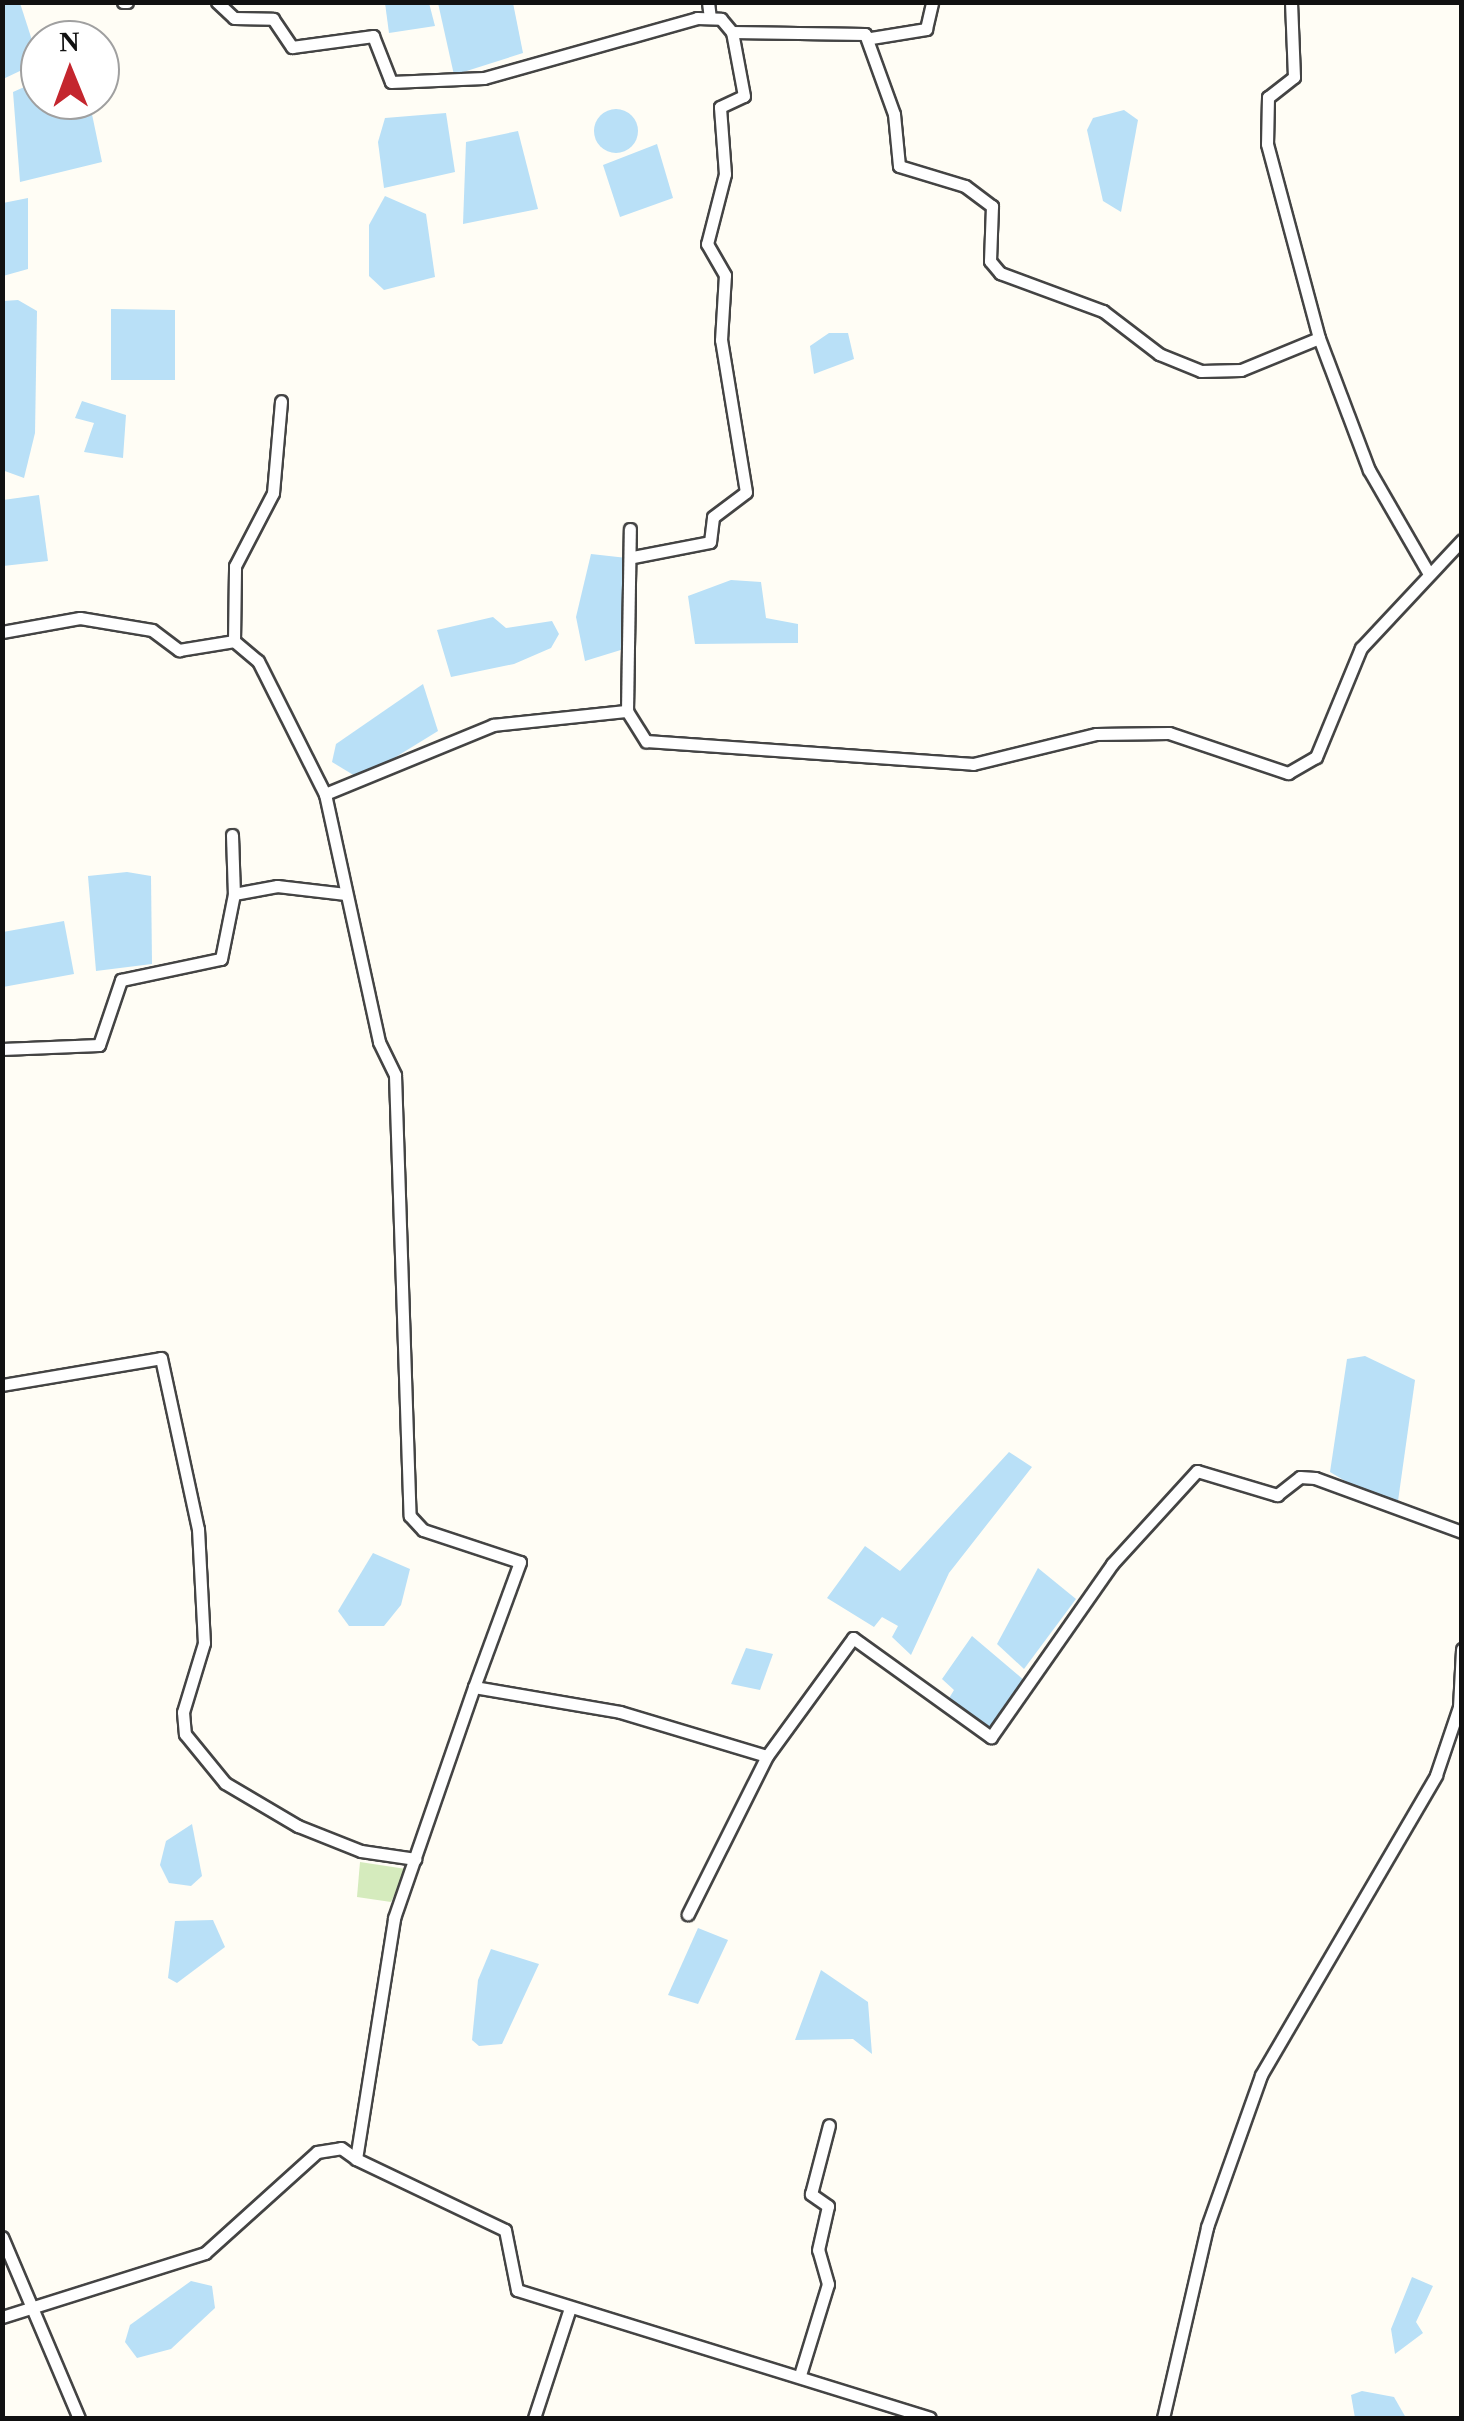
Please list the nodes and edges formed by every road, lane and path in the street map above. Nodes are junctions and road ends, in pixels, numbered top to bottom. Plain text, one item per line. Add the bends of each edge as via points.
1 (217, 2) edge
2 (708, 2) edge
3 (932, 2) edge
4 (1291, 2) edge
5 (710, 18) junction
6 (732, 32) junction
7 (870, 38) junction
8 (1318, 338) junction
9 (281, 402) dead end
10 (630, 529) dead end
11 (1462, 540) edge
12 (632, 558) junction
13 (1429, 574) junction
14 (2, 632) edge
15 (234, 641) junction
16 (627, 711) junction
17 (326, 794) junction
18 (232, 835) dead end
19 (234, 894) junction
20 (346, 894) junction
21 (2, 1048) edge
22 (2, 1385) edge
23 (1462, 1532) edge
24 (1462, 1649) edge
25 (474, 1686) junction
26 (767, 1756) junction
27 (416, 1858) junction
28 (688, 1914) dead end
29 (829, 2125) dead end
30 (356, 2159) junction
31 (2, 2237) edge
32 (32, 2305) junction
33 (568, 2311) junction
34 (2, 2317) edge
35 (800, 2375) junction
36 (79, 2418) edge
37 (534, 2418) edge
38 (930, 2418) edge
39 (1162, 2418) edge

1 - 5 street via 234,18 273,19 292,47 373,36 391,82 484,78
2 - 5 street
3 - 7 street via 926,29
4 - 8 street via 1294,77 1268,97 1267,144
5 - 6 street
6 - 7 street
6 - 12 street via 744,96 720,105 725,174 706,244 725,275 721,340 746,492 718,510 710,542
7 - 8 street via 898,166 964,186 992,206 990,261 1000,273 1103,311 1159,354 1201,371 1241,370
8 - 13 street via 1370,470
9 - 15 street via 274,493 235,566
10 - 12 street
11 - 13 street
12 - 16 street
13 - 16 street via 1362,648 1312,764 1288,773 1169,733 1096,734 1000,762 922,762 646,741
14 - 15 street via 80,618 152,630 179,650
15 - 17 street via 258,661
16 - 17 street via 493,725
17 - 20 street
18 - 19 street
19 - 20 street via 277,886
19 - 21 street via 221,959 121,980 98,1045
20 - 25 street via 395,1075 410,1516 423,1530 520,1562
22 - 27 street via 162,1358 198,1530 204,1643 186,1734 226,1783 298,1826 361,1851
23 - 26 street via 1316,1478 1300,1477 1277,1495 1197,1472 1112,1564 991,1737 852,1638
24 - 39 street via 1458,1707 1436,1775 1248,2110 1175,2340
25 - 26 street via 636,1716
25 - 27 street
26 - 28 street
27 - 30 street via 394,1918
29 - 35 street via 812,2194 828,2206 818,2250 828,2284
30 - 32 street via 341,2148 317,2152 205,2254
30 - 33 street via 504,2230 517,2290
31 - 32 street
32 - 34 street
32 - 36 street
33 - 35 street
33 - 37 street
35 - 38 street

